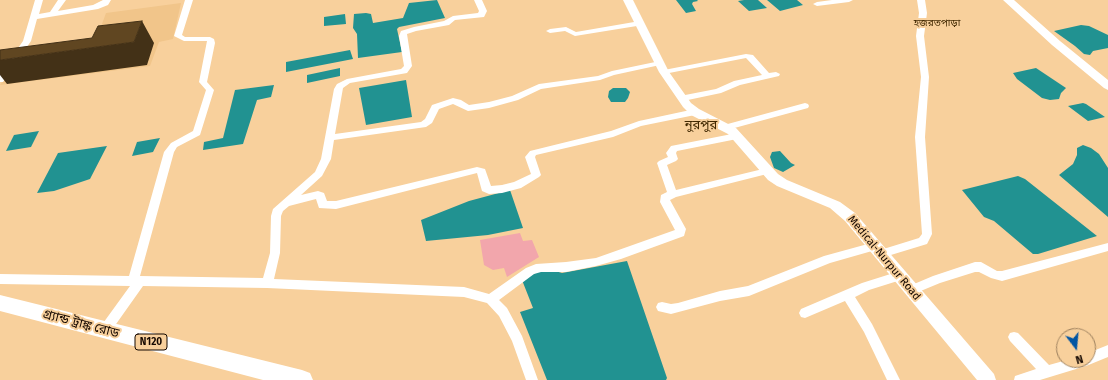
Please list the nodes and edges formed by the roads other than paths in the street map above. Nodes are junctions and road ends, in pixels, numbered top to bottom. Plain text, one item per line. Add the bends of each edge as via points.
1 (39, 0) edge
2 (62, 0) edge
3 (106, 0) edge
4 (189, 0) edge
5 (478, 0) edge
6 (628, 0) edge
7 (849, 0) edge
8 (922, 0) edge
9 (1008, 0) edge
10 (817, 4) dead end
11 (52, 14) junction
12 (33, 17) junction
13 (640, 23) junction
14 (550, 31) dead end
15 (662, 68) junction
16 (0, 80) edge
17 (1108, 86) edge
18 (683, 98) junction
19 (805, 106) dead end
20 (695, 112) junction
21 (732, 131) junction
22 (330, 138) junction
23 (767, 171) junction
24 (673, 194) junction
25 (285, 202) junction
26 (1108, 247) edge
27 (878, 250) junction
28 (900, 276) junction
29 (0, 279) edge
30 (136, 281) junction
31 (267, 283) junction
32 (911, 290) junction
33 (848, 295) junction
34 (491, 299) junction
35 (0, 303) edge
36 (662, 307) dead end
37 (805, 313) dead end
38 (105, 330) junction
39 (1014, 337) dead end
40 (1108, 351) edge
41 (1096, 356) edge
42 (1056, 368) edge
43 (1046, 371) junction
44 (302, 380) edge
45 (532, 380) edge
46 (894, 380) edge
47 (988, 380) edge
48 (1020, 380) edge

1 - 12 street
2 - 11 street
3 - 11 street via 95,7
4 - 30 street via 178,36 184,39 210,39 203,82 210,90 197,133 174,145 169,152
5 - 22 street via 483,11 480,14 453,18 446,23 404,33 408,66 404,71 358,78 340,86
6 - 13 street, Medical-Nurpur Road
7 - 10 street
8 - 27 street via 920,36 925,77 920,137 927,234 923,241
9 - 17 main road
11 - 12 street
12 - 16 street via 27,41
13 - 14 street via 574,34 566,29
13 - 15 street, Medical-Nurpur Road
15 - 18 street, Medical-Nurpur Road
15 - 18 street via 746,56 772,75
15 - 22 street via 612,73 600,78 539,87 490,106 468,108 453,101 435,107 429,121 423,125
18 - 20 street, Medical-Nurpur Road
19 - 21 street
20 - 21 street, Medical-Nurpur Road
20 - 25 street via 639,124 613,134 533,153 530,157 536,175 523,183 502,188 486,188 482,171 477,170 336,205 325,206 318,195
21 - 23 street, Medical-Nurpur Road
21 - 24 street via 672,150 673,159 662,165
22 - 25 street via 326,159 319,174
23 - 24 street
23 - 27 street, Medical-Nurpur Road via 782,183 824,200 843,211
24 - 34 street via 665,198 665,202 681,228 676,236 579,266 540,267 530,270
25 - 31 street via 278,209 276,216 275,253
26 - 32 street via 1002,276 975,267
27 - 28 street, Medical-Nurpur Road
27 - 36 street via 828,259 749,291 678,308
28 - 32 street, Medical-Nurpur Road
28 - 33 street via 866,286
29 - 30 street
30 - 31 street
30 - 38 street
31 - 34 street via 464,292
32 - 47 street, Medical-Nurpur Road
33 - 37 street
33 - 46 street
34 - 45 street via 503,312 518,340
35 - 38 highway, গ্র্যান্ড ট্রাঙ্ক রোড / N120
38 - 44 highway, গ্র্যান্ড ট্রাঙ্ক রোড / N120
39 - 43 street
40 - 41 street
42 - 43 street
43 - 48 street

